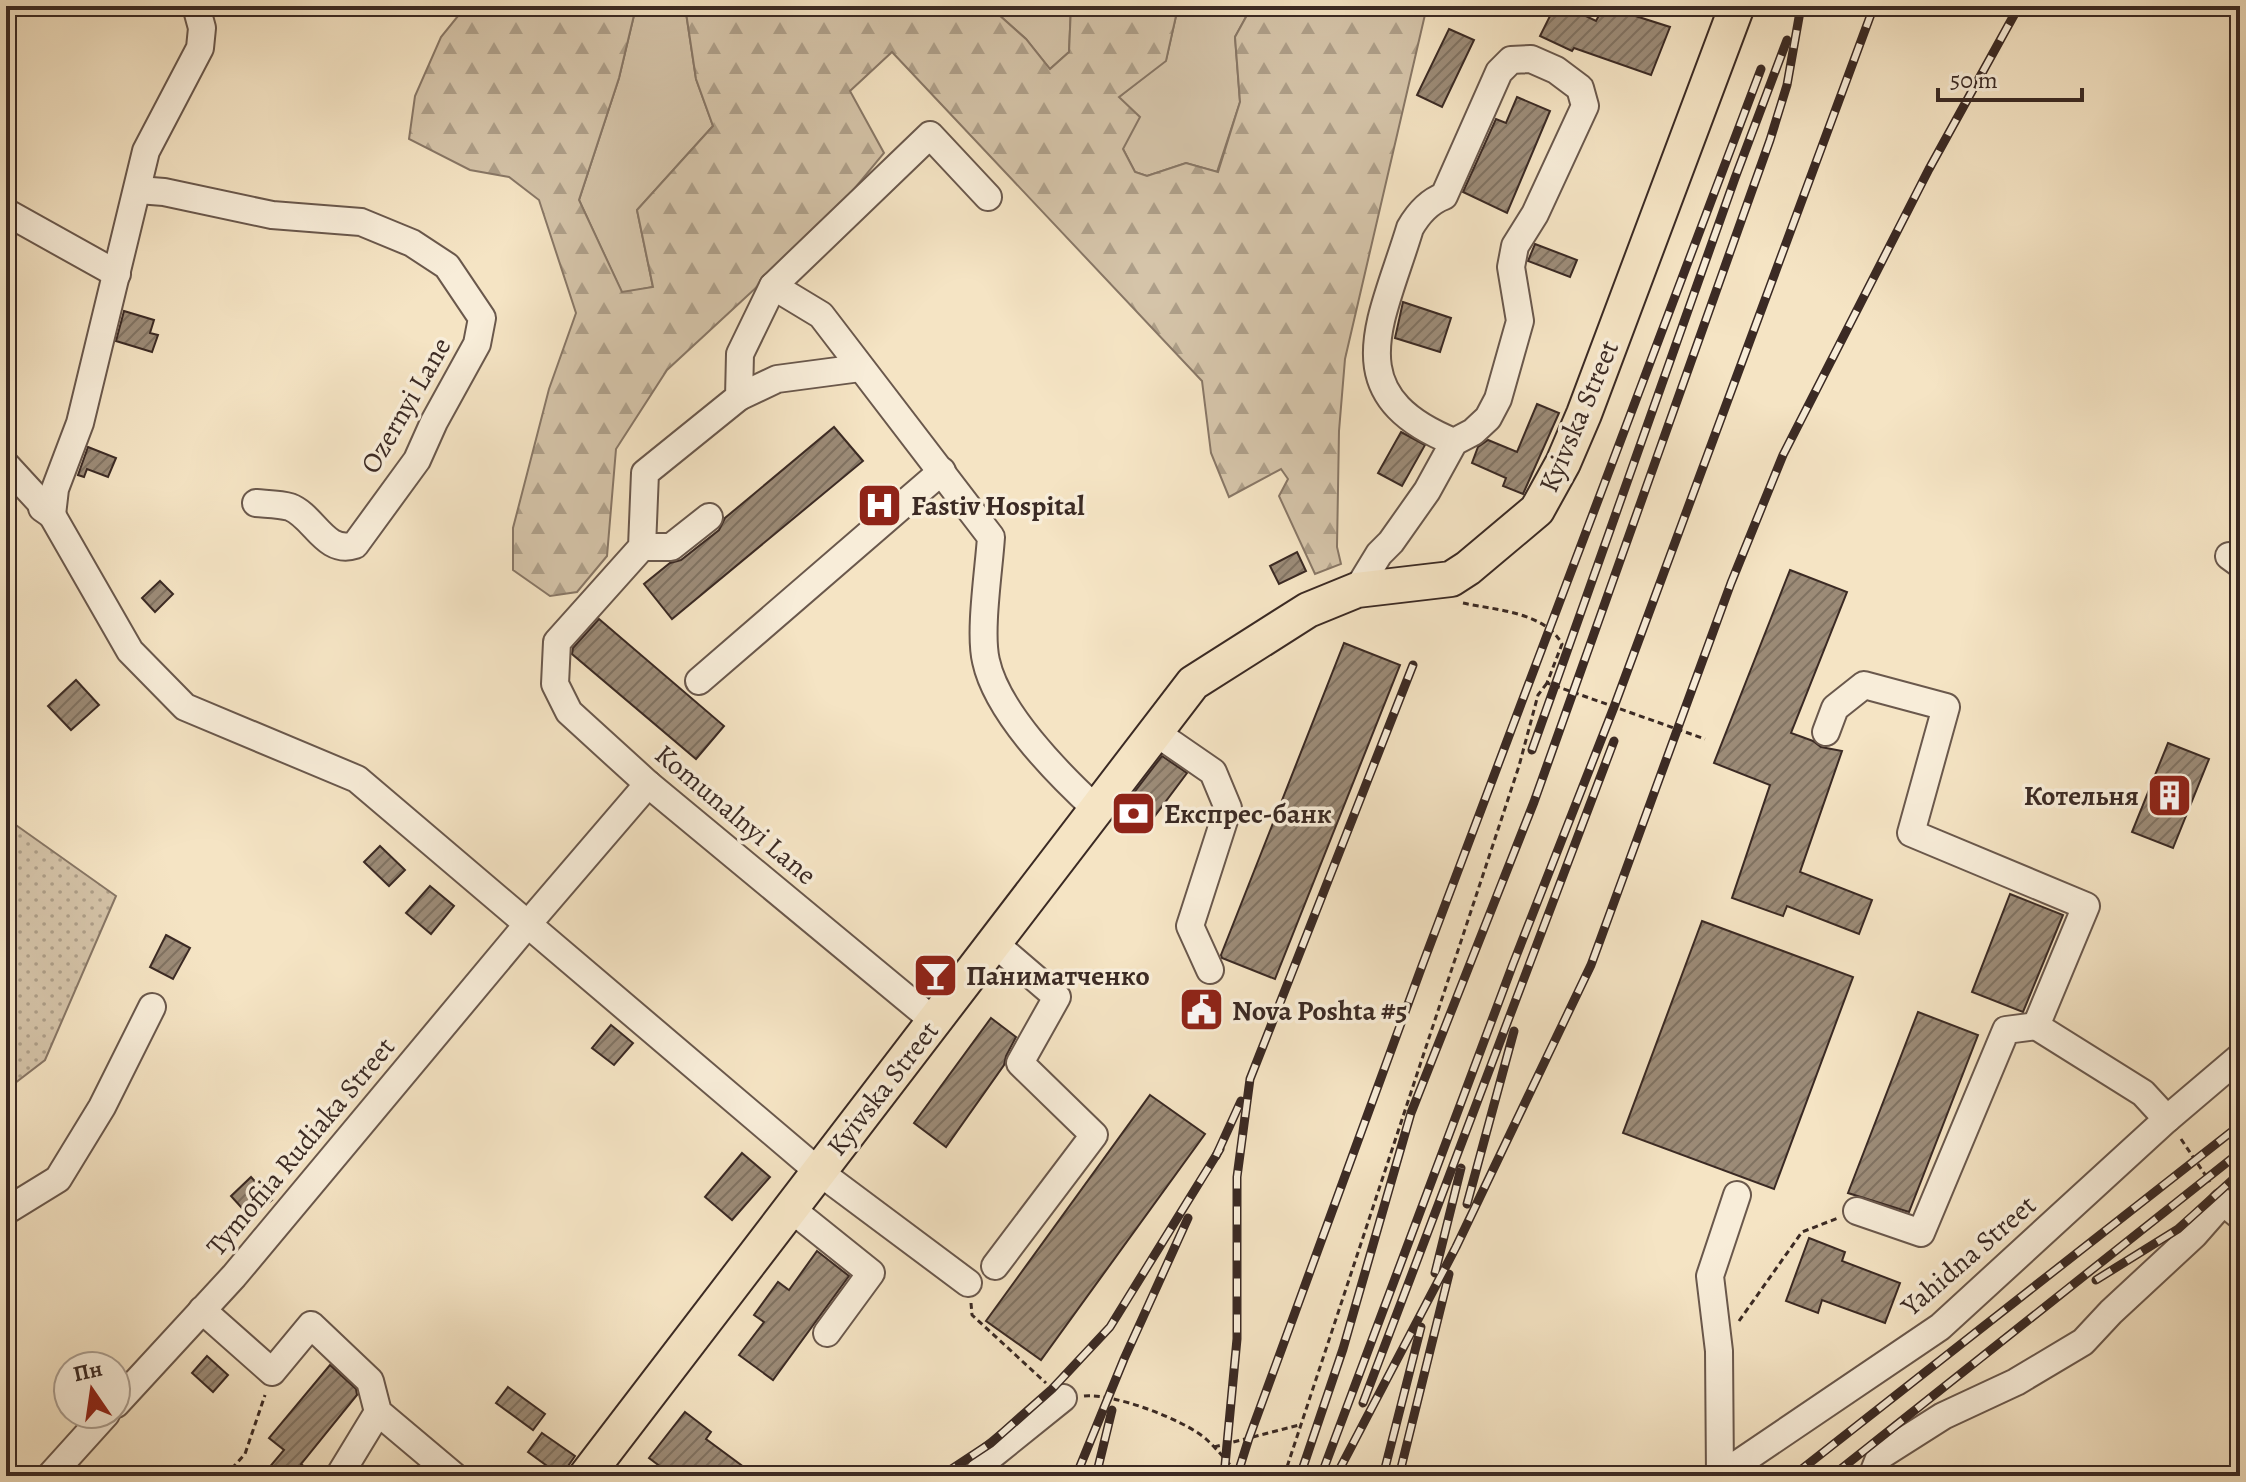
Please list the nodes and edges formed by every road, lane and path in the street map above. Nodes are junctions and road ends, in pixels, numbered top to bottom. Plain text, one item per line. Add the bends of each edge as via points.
1 (196, 6) edge
2 (1737, 6) edge
3 (138, 190) junction
4 (988, 197) dead end
5 (6, 212) edge
6 (117, 274) junction
7 (773, 286) junction
8 (860, 368) junction
9 (739, 397) junction
10 (1454, 442) junction
11 (6, 465) edge
12 (942, 471) junction
13 (6, 482) edge
14 (256, 503) dead end
15 (52, 515) junction
16 (709, 517) dead end
17 (642, 547) junction
18 (1357, 590) junction
19 (1456, 602) dead end
20 (699, 681) dead end
21 (1547, 683) junction
22 (1155, 732) junction
23 (1826, 732) dead end
24 (1705, 739) dead end
25 (648, 784) junction
26 (1096, 809) junction
27 (527, 925) junction
28 (994, 943) junction
29 (1210, 970) dead end
30 (152, 1007) dead end
31 (934, 1021) junction
32 (2036, 1026) junction
33 (2240, 1057) edge
34 (2167, 1119) junction
35 (818, 1171) junction
36 (1737, 1195) dead end
37 (790, 1208) junction
38 (2232, 1209) edge
39 (6, 1211) edge
40 (1857, 1211) joint
41 (995, 1266) dead end
42 (968, 1283) joint
43 (202, 1310) junction
44 (827, 1333) dead end
45 (1719, 1351) junction
46 (272, 1372) junction
47 (132, 1387) edge
48 (1063, 1398) junction
49 (378, 1412) junction
50 (1301, 1424) junction
51 (92, 1430) edge
52 (1214, 1447) junction
53 (438, 1471) edge
54 (1873, 1473) edge
55 (50, 1476) edge
56 (225, 1476) edge
57 (339, 1476) edge
58 (586, 1476) edge
59 (976, 1476) edge
60 (1240, 1476) edge
61 (1284, 1476) edge
62 (1720, 1476) edge
63 (1821, 1476) edge

1 - 3 street via 200,48 146,151
2 - 18 main road, Kyivska Street via 1584,414 1537,510 1451,579
3 - 6 street
3 - 14 street, Ozernyi Lane via 272,215 361,222 412,243 447,266 482,318 477,344 417,460 355,545 334,545 291,507
4 - 7 street via 930,135
5 - 6 street
6 - 15 street
7 - 8 street via 821,315
7 - 9 street via 740,354
8 - 9 street via 777,379
8 - 12 street
9 - 17 street via 645,473
10 - 10 street via 1488,418 1498,399 1520,321 1511,267 1515,246 1585,106 1580,88 1531,59 1511,60 1499,72 1444,196 1416,216 1376,342 1380,377 1397,407 1430,432
10 - 18 street via 1427,491
11 - 15 street
12 - 20 street
12 - 26 street via 991,537 986,661 1001,696 1059,775
13 - 15 street
15 - 27 street via 130,651 185,707 357,779
16 - 17 street via 671,547
17 - 25 street, Komunalnyi Lane via 557,642 555,684 569,712
18 - 22 main road, Kyivska Street via 1308,610 1193,683
19 - 21 path via 1526,616 1556,632 1562,644
21 - 24 path
21 - 50 path via 1538,695
22 - 26 main road, Kyivska Street
22 - 29 street via 1213,772 1228,808 1190,926
23 - 32 street via 1835,708 1864,685 1946,707 1911,833 2086,906
25 - 27 street, Tymofiia Rudiaka Street
25 - 31 street, Komunalnyi Lane
26 - 28 main road, Kyivska Street
27 - 35 street
27 - 43 street, Tymofiia Rudiaka Street
28 - 31 main road, Kyivska Street
28 - 41 street via 1057,997 1020,1063 1094,1135
30 - 39 street via 102,1107 58,1179
31 - 35 main road, Kyivska Street
32 - 34 street via 2143,1093
32 - 40 street via 2006,1030 1921,1233
33 - 34 street, Yahidna Street
34 - 38 path
34 - 62 street, Yahidna Street via 1940,1327
35 - 37 main road, Kyivska Street
35 - 42 street
36 - 45 street via 1710,1276
37 - 44 street via 871,1273
37 - 58 main road, Kyivska Street
38 - 54 street via 2194,1235 2083,1342 2016,1382 1943,1416 1880,1456
40 - 45 path via 1802,1232
42 - 48 path via 972,1315
43 - 46 street
43 - 47 street, Tymofiia Rudiaka Street
45 - 62 street
46 - 49 street via 311,1325 370,1381
46 - 56 path via 245,1454
48 - 52 path via 1099,1394 1148,1409
48 - 59 street via 991,1456
49 - 53 street
49 - 57 street
50 - 52 path
50 - 61 path
51 - 55 street
52 - 60 path
54 - 63 path

